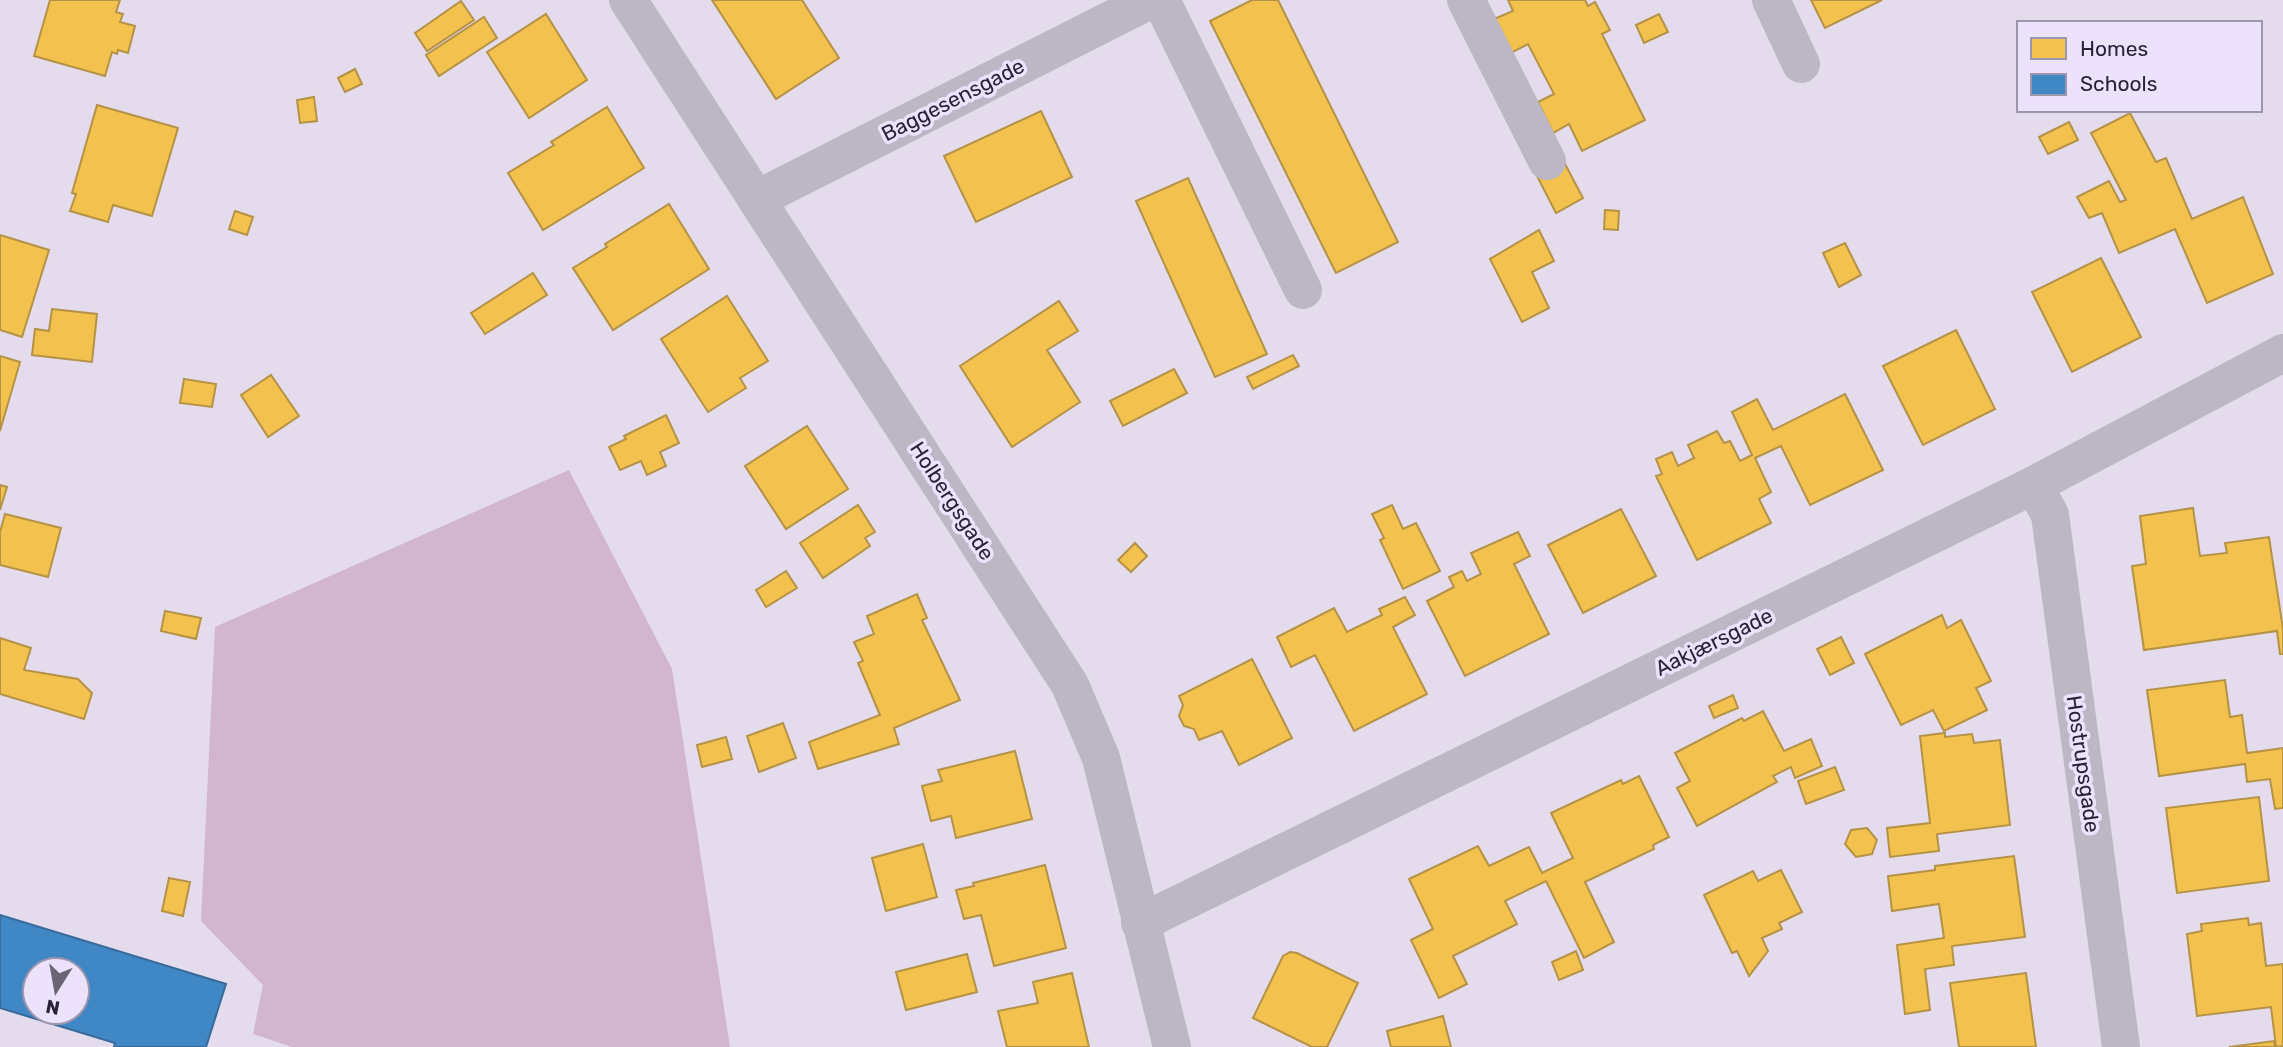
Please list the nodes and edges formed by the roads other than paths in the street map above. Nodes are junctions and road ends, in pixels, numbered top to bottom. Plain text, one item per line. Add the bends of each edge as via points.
1 (628, 0) edge
2 (1150, 0) edge
3 (1161, 0) edge
4 (1465, 0) edge
5 (1771, 0) edge
6 (1801, 64) dead end
7 (1546, 161) dead end
8 (757, 199) junction
9 (1303, 290) dead end
10 (2283, 353) edge
11 (2034, 485) junction
12 (1140, 923) junction
13 (1172, 1047) edge
14 (2120, 1047) edge

1 - 8 street, Holbergsgade
2 - 8 street, Baggesensgade
3 - 9 street
4 - 7 street
5 - 6 street
8 - 12 street, Holbergsgade via 1070,685 1101,758
10 - 11 street, Aakjærsgade
11 - 12 street, Aakjærsgade
11 - 14 street, Hostrupsgade via 2050,515
12 - 13 street, Holbergsgade

